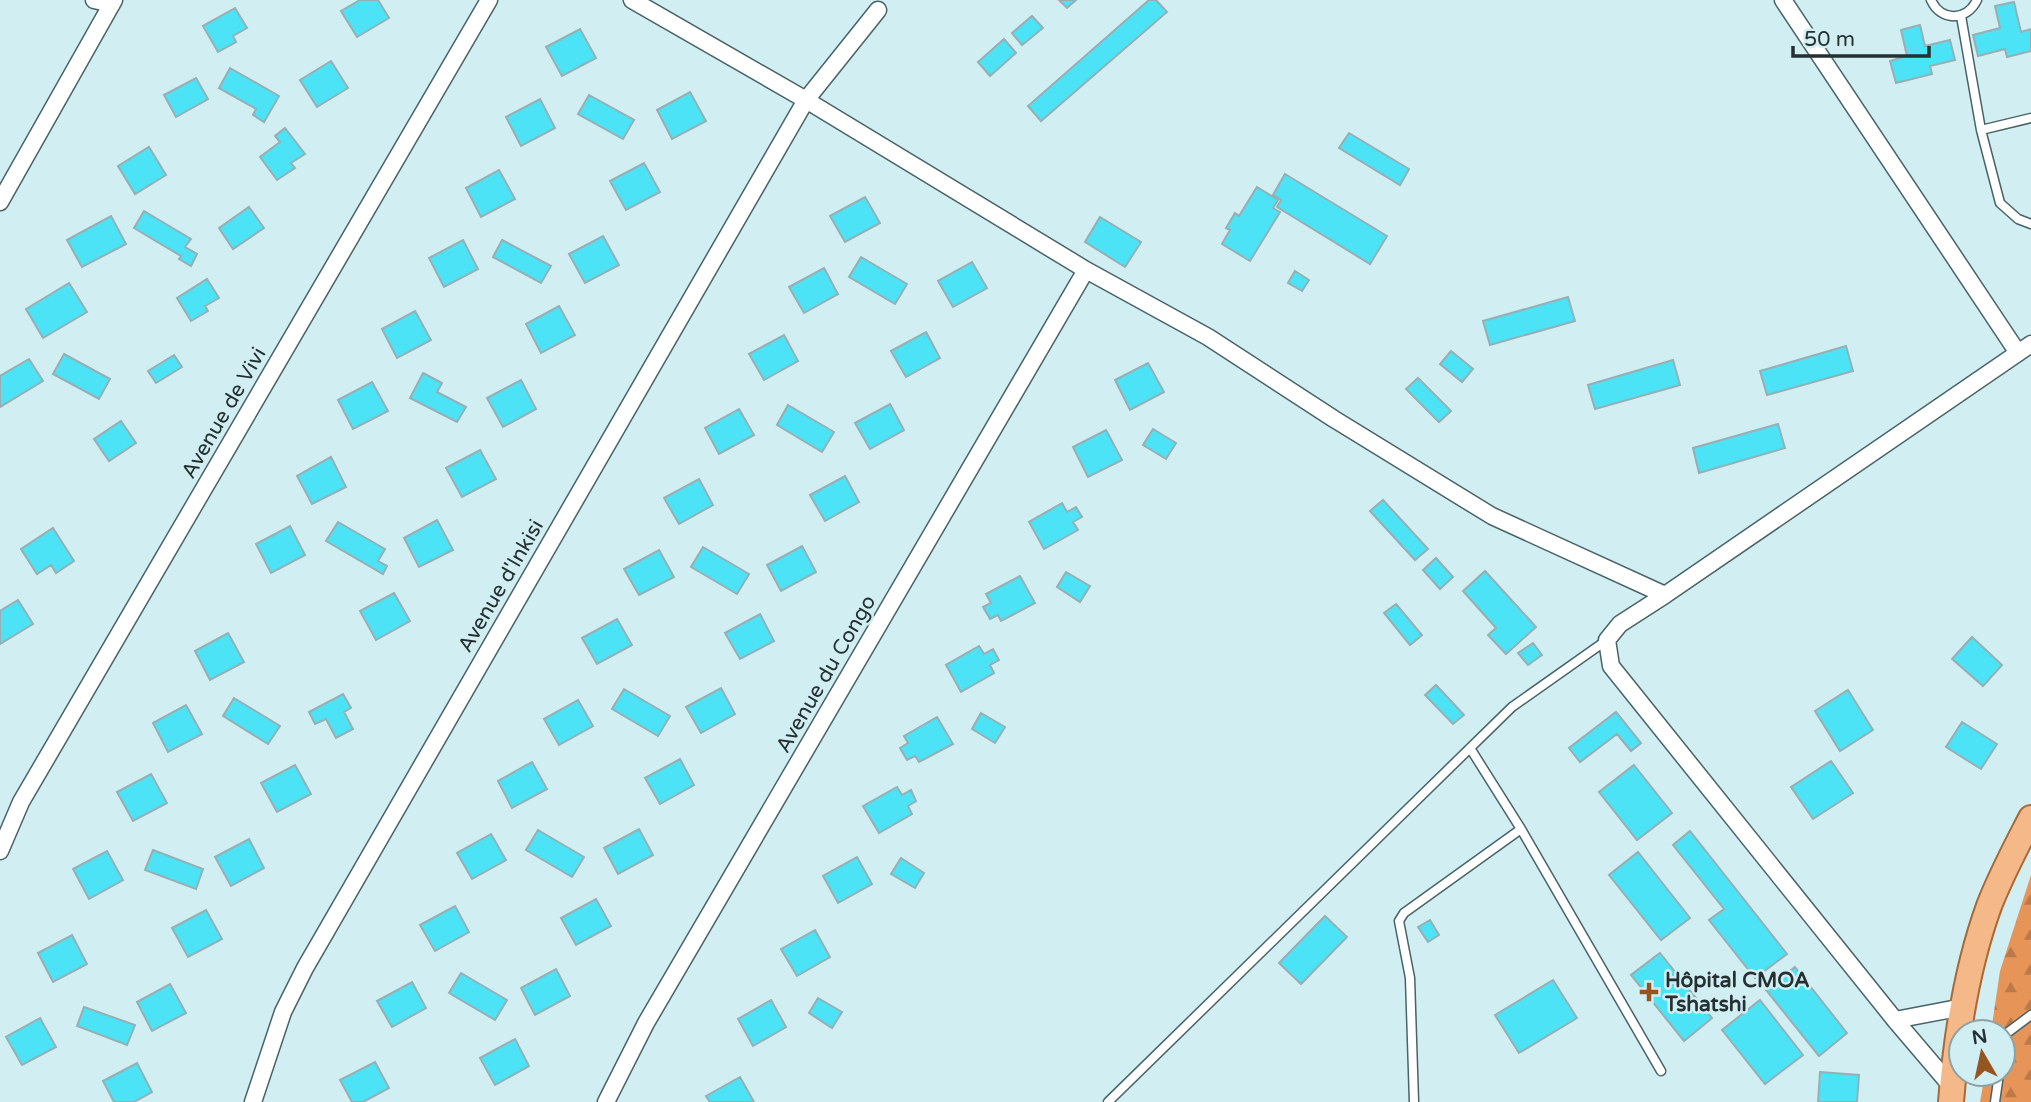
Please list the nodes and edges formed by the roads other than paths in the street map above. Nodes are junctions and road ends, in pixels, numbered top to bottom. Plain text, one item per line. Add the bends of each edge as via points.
1 (94, 0) edge
2 (489, 0) edge
3 (632, 0) edge
4 (1783, 0) edge
5 (1931, 0) edge
6 (1978, 0) edge
7 (113, 2) edge
8 (878, 10) dead end
9 (1961, 16) junction
10 (806, 100) junction
11 (2031, 117) edge
12 (1981, 130) junction
13 (0, 202) edge
14 (2031, 224) edge
15 (1086, 270) junction
16 (2025, 348) edge
17 (1665, 595) junction
18 (1607, 640) junction
19 (1470, 748) junction
20 (2031, 818) edge
21 (1521, 829) junction
22 (0, 851) edge
23 (1964, 1007) junction
24 (1895, 1020) junction
25 (1661, 1071) dead end
26 (1951, 1095) edge
27 (253, 1102) edge
28 (606, 1102) edge
29 (1108, 1102) edge
30 (1414, 1102) edge

1 - 7 street
2 - 22 street, Avenue de Vivi via 21,802
3 - 10 street
4 - 16 street
5 - 9 lane via 1937,11
6 - 9 lane
7 - 13 street
8 - 10 street, Avenue d'Inkisi
9 - 12 lane
10 - 15 street
10 - 27 street, Avenue d'Inkisi via 305,968 283,1012
11 - 12 lane
12 - 14 lane via 2000,203
15 - 17 street via 1208,337 1492,516
15 - 28 street, Avenue du Congo via 646,1023
16 - 17 street
17 - 18 street via 1619,624
18 - 19 lane via 1512,706
18 - 24 street via 1611,666
19 - 21 lane
19 - 29 lane
20 - 23 main road via 1989,908
21 - 25 lane
21 - 30 lane via 1399,921 1410,978
23 - 24 street
23 - 26 main road
24 - 26 street

